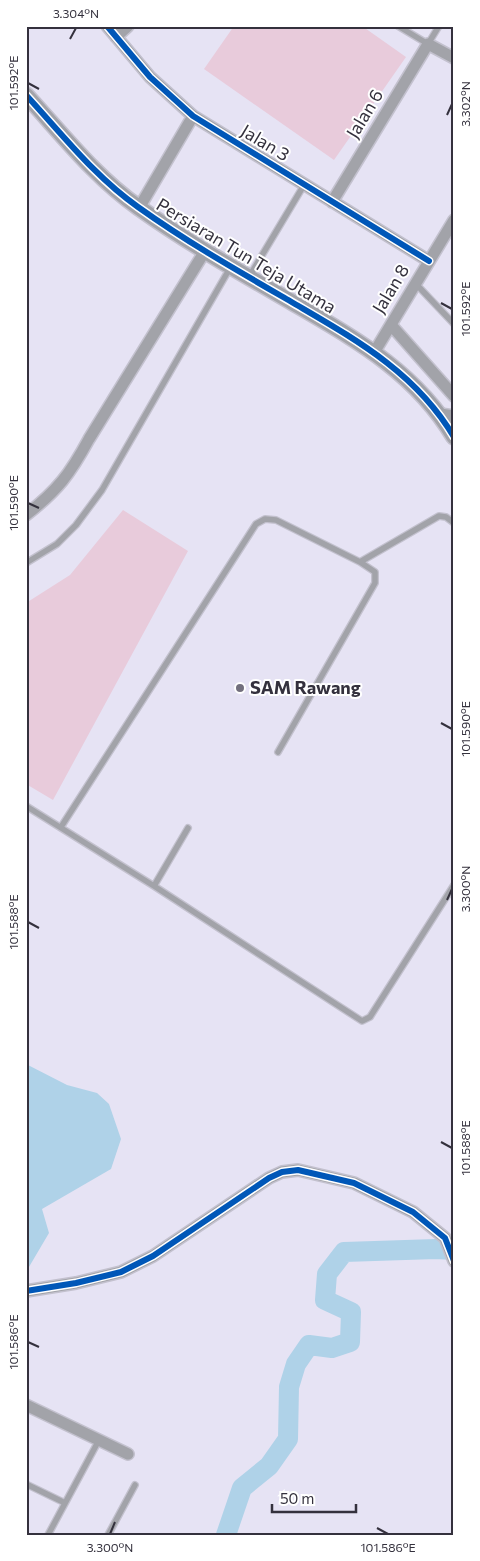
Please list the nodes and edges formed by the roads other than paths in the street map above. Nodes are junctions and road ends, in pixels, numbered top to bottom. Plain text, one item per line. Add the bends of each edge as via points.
1 (107, 26) edge
2 (128, 26) edge
3 (398, 26) edge
4 (439, 26) edge
5 (116, 36) junction
6 (428, 44) junction
7 (454, 58) edge
8 (26, 95) edge
9 (193, 116) junction
10 (304, 185) junction
11 (332, 202) junction
12 (139, 208) junction
13 (454, 220) edge
14 (205, 251) junction
15 (429, 261) junction
16 (231, 266) junction
17 (248, 277) junction
18 (415, 283) junction
19 (454, 324) edge
20 (391, 325) junction
21 (375, 351) junction
22 (454, 396) edge
23 (447, 415) edge
24 (454, 437) edge
25 (27, 512) edge
26 (454, 523) edge
27 (360, 562) junction
28 (26, 563) edge
29 (278, 752) dead end
30 (26, 806) edge
31 (61, 827) junction
32 (188, 828) dead end
33 (454, 885) edge
34 (154, 886) junction
35 (454, 1261) edge
36 (26, 1291) edge
37 (26, 1405) edge
38 (99, 1440) junction
39 (128, 1454) dead end
40 (26, 1484) edge
41 (135, 1485) dead end
42 (65, 1503) junction
43 (48, 1535) edge
44 (108, 1535) edge

1 - 5 street, Jalan 3
2 - 5 street
3 - 6 lane
4 - 6 lane
5 - 9 street, Jalan 3 via 150,77
6 - 7 street
6 - 11 street, Jalan 6
8 - 12 street, Persiaran Tun Teja Utama via 92,167
9 - 10 street, Jalan 3
9 - 12 street
10 - 11 street, Jalan 3
10 - 17 lane
11 - 15 street, Jalan 3
12 - 14 street, Persiaran Tun Teja Utama
13 - 15 street, Jalan 8
14 - 16 street, Persiaran Tun Teja Utama
14 - 25 street via 72,471 54,492
15 - 18 street, Jalan 8
16 - 17 street, Persiaran Tun Teja Utama
16 - 28 lane via 102,490 57,544
17 - 21 street, Persiaran Tun Teja Utama
18 - 19 lane
18 - 20 street, Jalan 8
20 - 21 street, Jalan 8
20 - 22 street
21 - 23 street, Persiaran Tun Teja Utama
23 - 24 street, Persiaran Tun Teja Utama
26 - 27 lane via 439,516
27 - 29 lane via 375,572 375,583
27 - 31 lane via 276,520 265,519 256,524
30 - 31 lane
31 - 34 lane
32 - 34 lane
33 - 34 lane via 370,1017 362,1021
35 - 36 street via 445,1238 413,1212 354,1183 298,1170 269,1178 154,1256 121,1272
37 - 38 street
38 - 39 street
38 - 42 lane
40 - 42 lane
41 - 44 lane
42 - 43 lane

